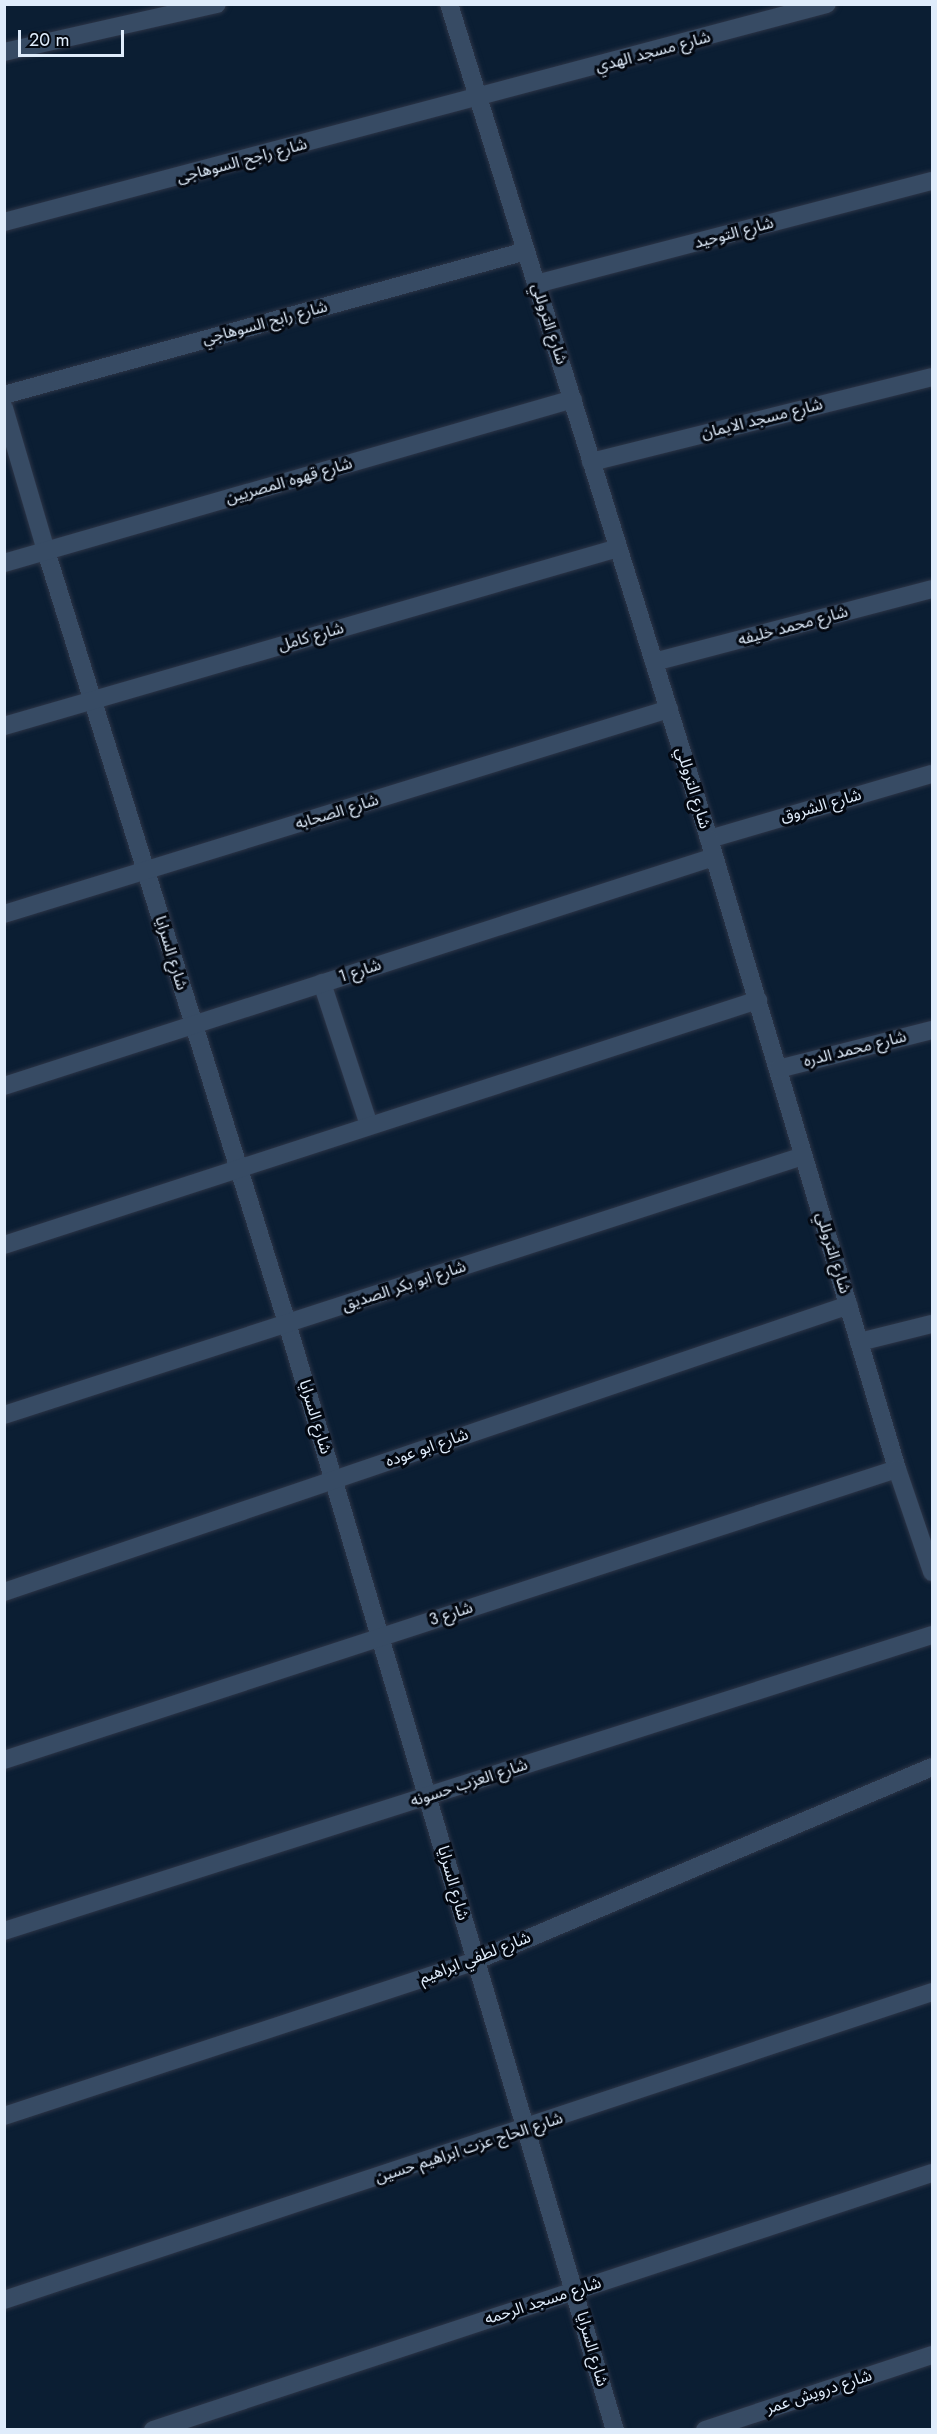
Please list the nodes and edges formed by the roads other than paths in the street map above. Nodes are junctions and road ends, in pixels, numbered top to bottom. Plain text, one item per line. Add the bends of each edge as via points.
1 (217, 4) edge
2 (449, 4) edge
3 (828, 4) edge
4 (4, 52) edge
5 (478, 100) junction
6 (933, 181) edge
7 (4, 222) edge
8 (526, 251) junction
9 (536, 284) junction
10 (933, 377) edge
11 (4, 395) edge
12 (573, 399) junction
13 (4, 408) edge
14 (591, 462) junction
15 (618, 548) junction
16 (46, 551) junction
17 (4, 563) edge
18 (933, 590) edge
19 (654, 662) junction
20 (92, 700) junction
21 (669, 709) junction
22 (4, 726) edge
23 (933, 774) edge
24 (709, 839) junction
25 (714, 857) junction
26 (146, 871) junction
27 (4, 914) edge
28 (322, 983) junction
29 (758, 1000) junction
30 (193, 1025) junction
31 (933, 1030) edge
32 (778, 1069) junction
33 (4, 1086) edge
34 (369, 1125) junction
35 (803, 1156) junction
36 (238, 1169) junction
37 (4, 1245) edge
38 (849, 1305) junction
39 (287, 1323) junction
40 (933, 1324) edge
41 (860, 1342) junction
42 (4, 1415) edge
43 (897, 1469) junction
44 (334, 1480) junction
45 (933, 1572) edge
46 (4, 1592) edge
47 (933, 1635) edge
48 (380, 1637) junction
49 (4, 1760) edge
50 (933, 1767) edge
51 (428, 1796) junction
52 (4, 1931) edge
53 (475, 1961) junction
54 (933, 1992) edge
55 (4, 2116) edge
56 (527, 2129) junction
57 (933, 2173) edge
58 (574, 2291) junction
59 (4, 2300) edge
60 (933, 2355) edge
61 (153, 2430) edge
62 (615, 2430) edge
63 (705, 2430) edge

1 - 4 street
2 - 5 street, شارع التروللي
3 - 5 street, شارع مسجد الهدي
5 - 7 street, شارع راجح السوهاجى
5 - 8 street, شارع التروللي
6 - 9 street, شارع التوحيد
8 - 9 street, شارع التروللي
8 - 11 street, شارع رابح السوهاجي
9 - 12 street, شارع التروللي
10 - 14 street, شارع مسجد الايمان
12 - 14 street, شارع التروللي
12 - 16 street, شارع قهوه المصريين
13 - 16 street, شارع السرايا
14 - 15 street, شارع التروللي
15 - 19 street, شارع التروللي
15 - 20 street, شارع كامل
16 - 17 street, شارع قهوه المصريين
16 - 20 street, شارع السرايا
18 - 19 street, شارع محمد خليفه
19 - 21 street, شارع التروللي
20 - 22 street, شارع كامل
20 - 26 street, شارع السرايا
21 - 24 street, شارع التروللي
21 - 26 street, شارع الصحابه
23 - 24 street, شارع الشروق
24 - 25 street, شارع التروللي
25 - 28 street, شارع 1
25 - 29 street, شارع التروللي
26 - 27 street, شارع الصحابه
26 - 30 street, شارع السرايا
28 - 30 street, شارع 1
28 - 34 street
29 - 32 street, شارع التروللي
29 - 34 street
30 - 33 street, شارع 1
30 - 36 street, شارع السرايا
31 - 32 street, شارع محمد الدره
32 - 35 street, شارع التروللي
34 - 36 street
35 - 38 street, شارع التروللي
35 - 39 street, شارع ابو بكر الصديق
36 - 37 street
36 - 39 street, شارع السرايا
38 - 41 street, شارع التروللي
38 - 44 street, شارع ابو عوده
39 - 42 street, شارع ابو بكر الصديق
39 - 44 street, شارع السرايا
40 - 41 street
41 - 43 street, شارع التروللي
43 - 45 street, شارع التروللي
43 - 48 street, شارع 3
44 - 46 street, شارع ابو عوده
44 - 48 street, شارع السرايا
47 - 51 street, شارع العزب حسونه
48 - 49 street, شارع 3
48 - 51 street, شارع السرايا
50 - 53 street, شارع لطفي ابراهيم
51 - 52 street, شارع العزب حسونه
51 - 53 street, شارع السرايا
53 - 55 street, شارع لطفي ابراهيم
53 - 56 street, شارع السرايا
54 - 56 street, شارع الحاج عزت ابراهيم حسين
56 - 58 street, شارع السرايا
56 - 59 street, شارع الحاج عزت ابراهيم حسين
57 - 58 street, شارع مسجد الرحمه
58 - 61 street, شارع مسجد الرحمه
58 - 62 street, شارع السرايا
60 - 63 street, شارع درويش عمر

